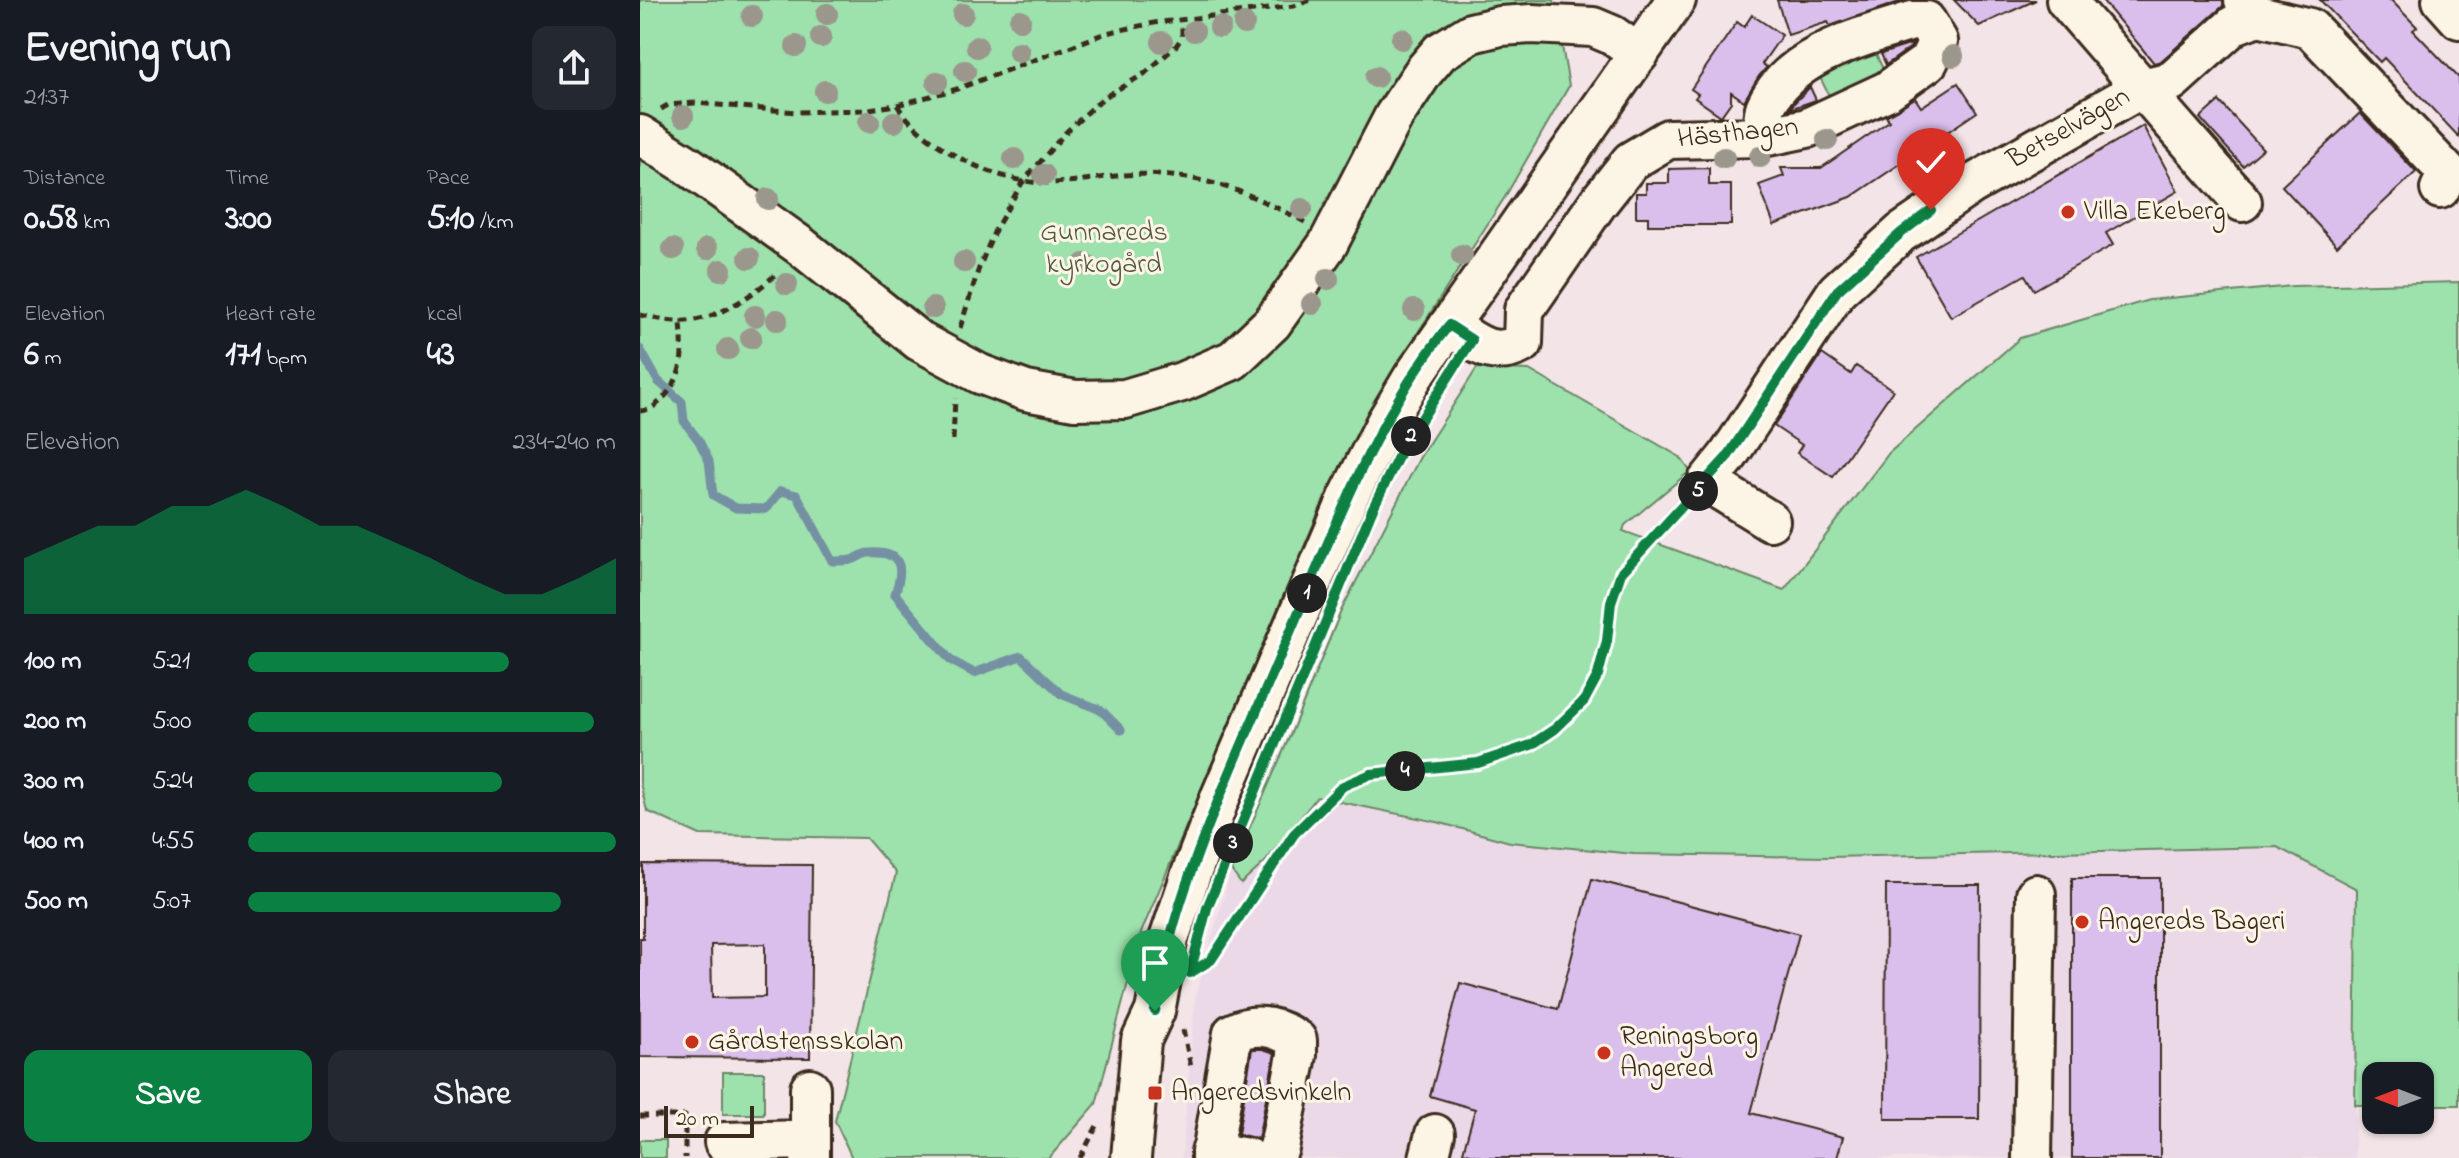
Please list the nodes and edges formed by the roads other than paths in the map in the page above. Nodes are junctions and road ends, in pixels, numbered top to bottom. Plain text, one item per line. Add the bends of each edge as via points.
1 (1676, 0) edge
2 (2066, 0) edge
3 (2442, 0) edge
4 (2251, 8) edge
5 (2459, 19) edge
6 (1639, 54) junction
7 (2142, 88) junction
8 (647, 123) edge
9 (1763, 137) junction
10 (2440, 189) dead end
11 (2242, 202) dead end
12 (1449, 325) junction
13 (1770, 521) dead end
14 (2036, 894) dead end
15 (1155, 1011) junction
16 (810, 1088) dead end
17 (724, 1142) dead end
18 (810, 1149) edge
19 (1211, 1155) edge
20 (1131, 1158) edge
21 (1151, 1158) edge
22 (1248, 1158) edge
23 (1273, 1158) edge
24 (2032, 1158) edge

1 - 6 street
2 - 7 street, Betselvägen
3 - 5 street
4 - 7 street, Betselvägen via 2172,81
4 - 10 street, Betselvägen via 2310,28 2448,173
6 - 8 street via 1593,27 1532,24 1471,33 1440,52 1394,116 1333,236 1272,323 1233,360 1125,399 1075,400 1026,391 980,374 919,341 802,247 686,164
6 - 12 street
7 - 11 street
7 - 13 street, Betselvägen via 1971,185 1901,233 1837,291 1707,482
9 - 9 street, Hästhagen via 1807,128 1887,91 1928,62 1938,41 1926,21 1832,47 1785,78 1764,108
9 - 12 street, Hästhagen via 1668,139 1631,161 1524,310 1523,343 1510,350 1488,350
12 - 15 street via 1386,422 1314,575 1191,874 1169,939
14 - 24 street
15 - 20 street via 1141,1041
15 - 21 street via 1160,1041
16 - 18 street
17 - 18 street
19 - 22 street
19 - 23 street via 1233,1033 1249,1025 1283,1031 1297,1040

